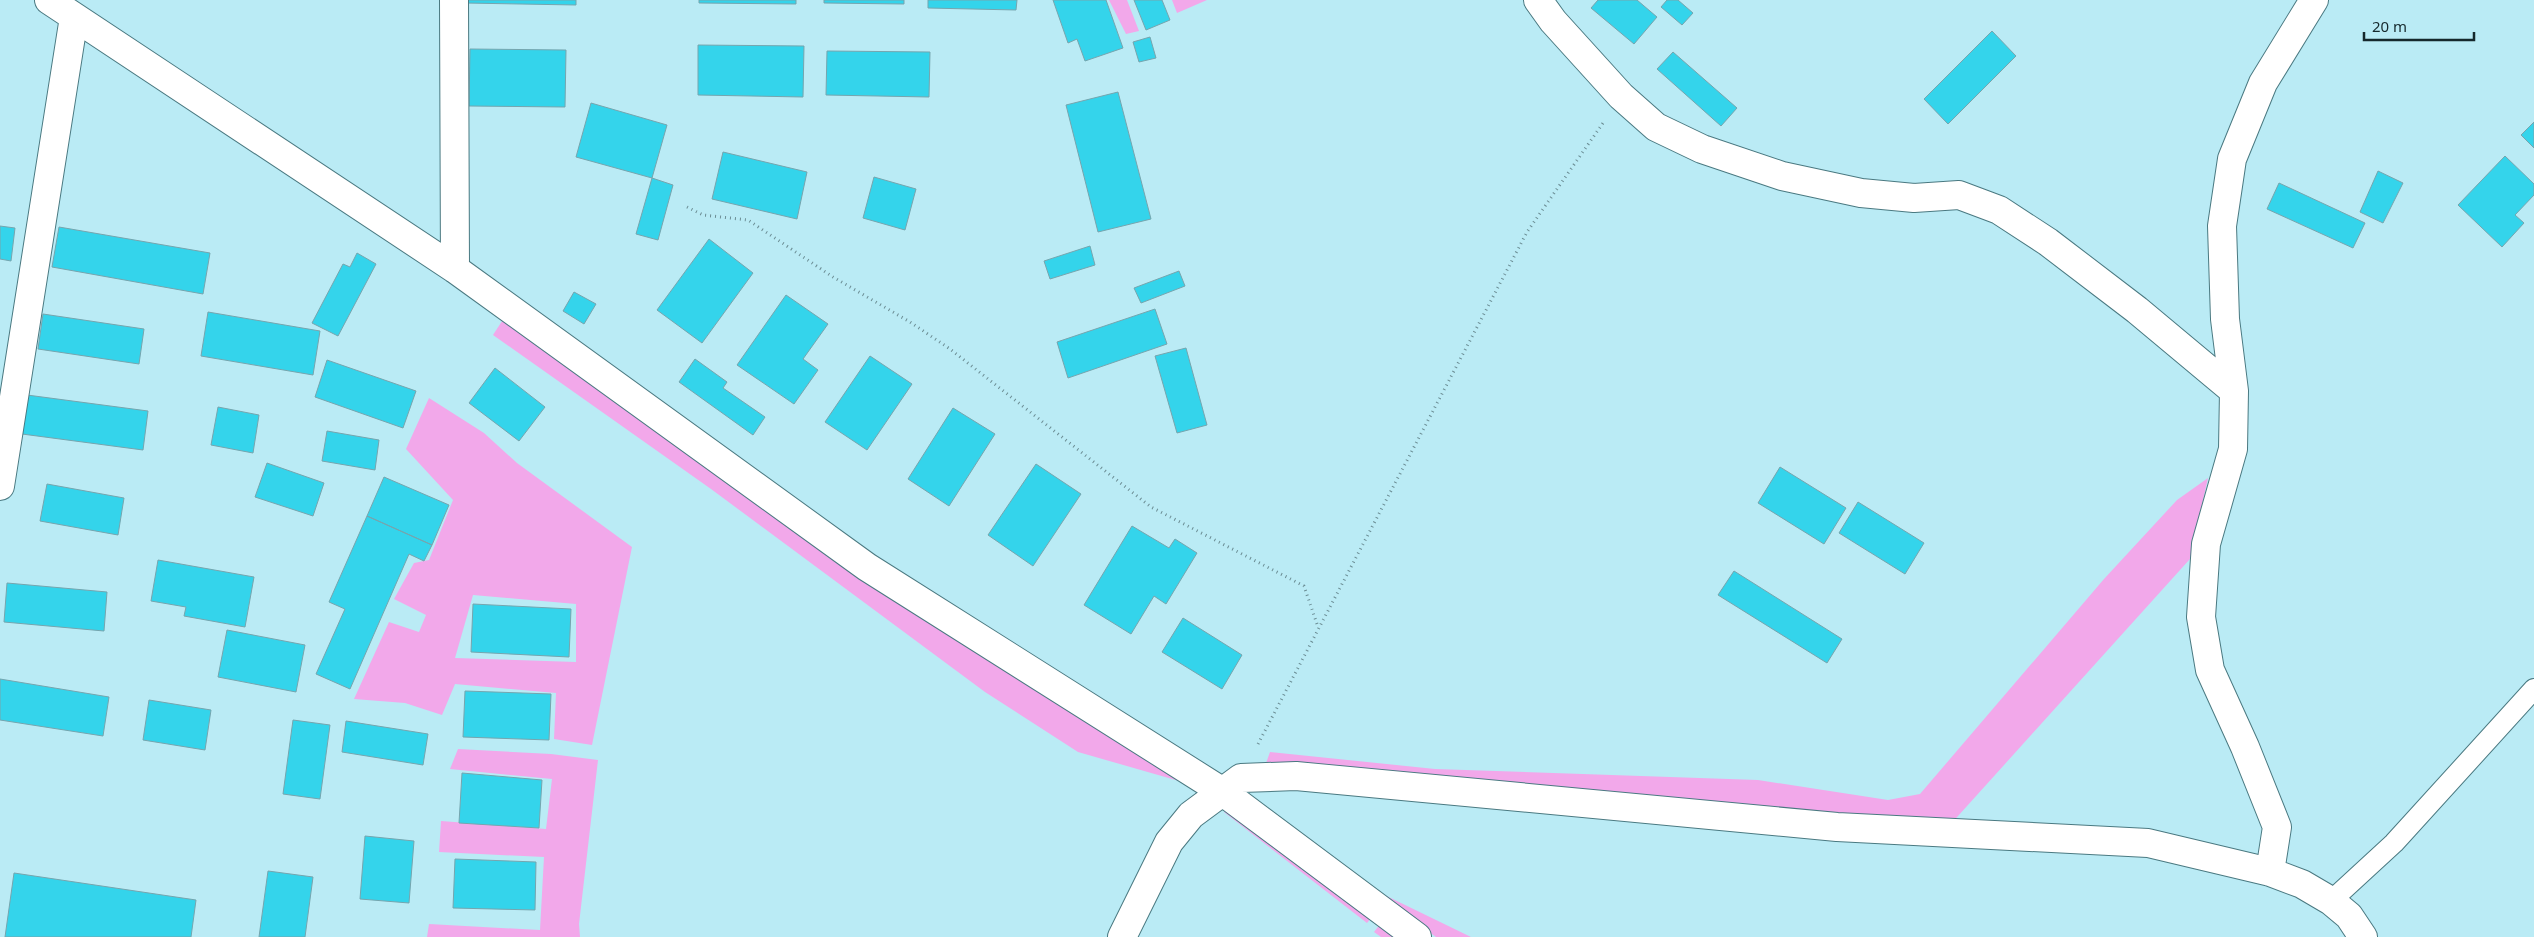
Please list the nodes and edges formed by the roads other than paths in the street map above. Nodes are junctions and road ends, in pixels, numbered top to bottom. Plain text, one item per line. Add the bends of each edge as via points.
1 (49, 0) edge
2 (454, 0) edge
3 (1538, 0) edge
4 (2314, 0) edge
5 (74, 17) junction
6 (454, 269) junction
7 (2234, 391) junction
8 (0, 486) edge
9 (2534, 690) edge
10 (1232, 785) junction
11 (2270, 872) junction
12 (2331, 901) junction
13 (1122, 937) edge
14 (1417, 937) edge
15 (2362, 937) edge

1 - 5 street
2 - 6 street
3 - 7 street via 1621,96 1656,127 1702,150 1782,176 1861,193 1914,198 1959,195 1999,210 2048,242 2137,310
4 - 7 street via 2263,83 2232,158 2222,226 2225,320
5 - 6 street
5 - 8 street
6 - 10 street via 867,568
7 - 11 street via 2233,449 2206,544 2200,618 2210,670 2245,746 2276,827
9 - 12 lane via 2394,843
10 - 11 street via 1296,776 1838,826 2148,843
10 - 13 street via 1192,815 1169,842
10 - 14 street
11 - 12 street via 2302,884
12 - 15 street via 2349,916

